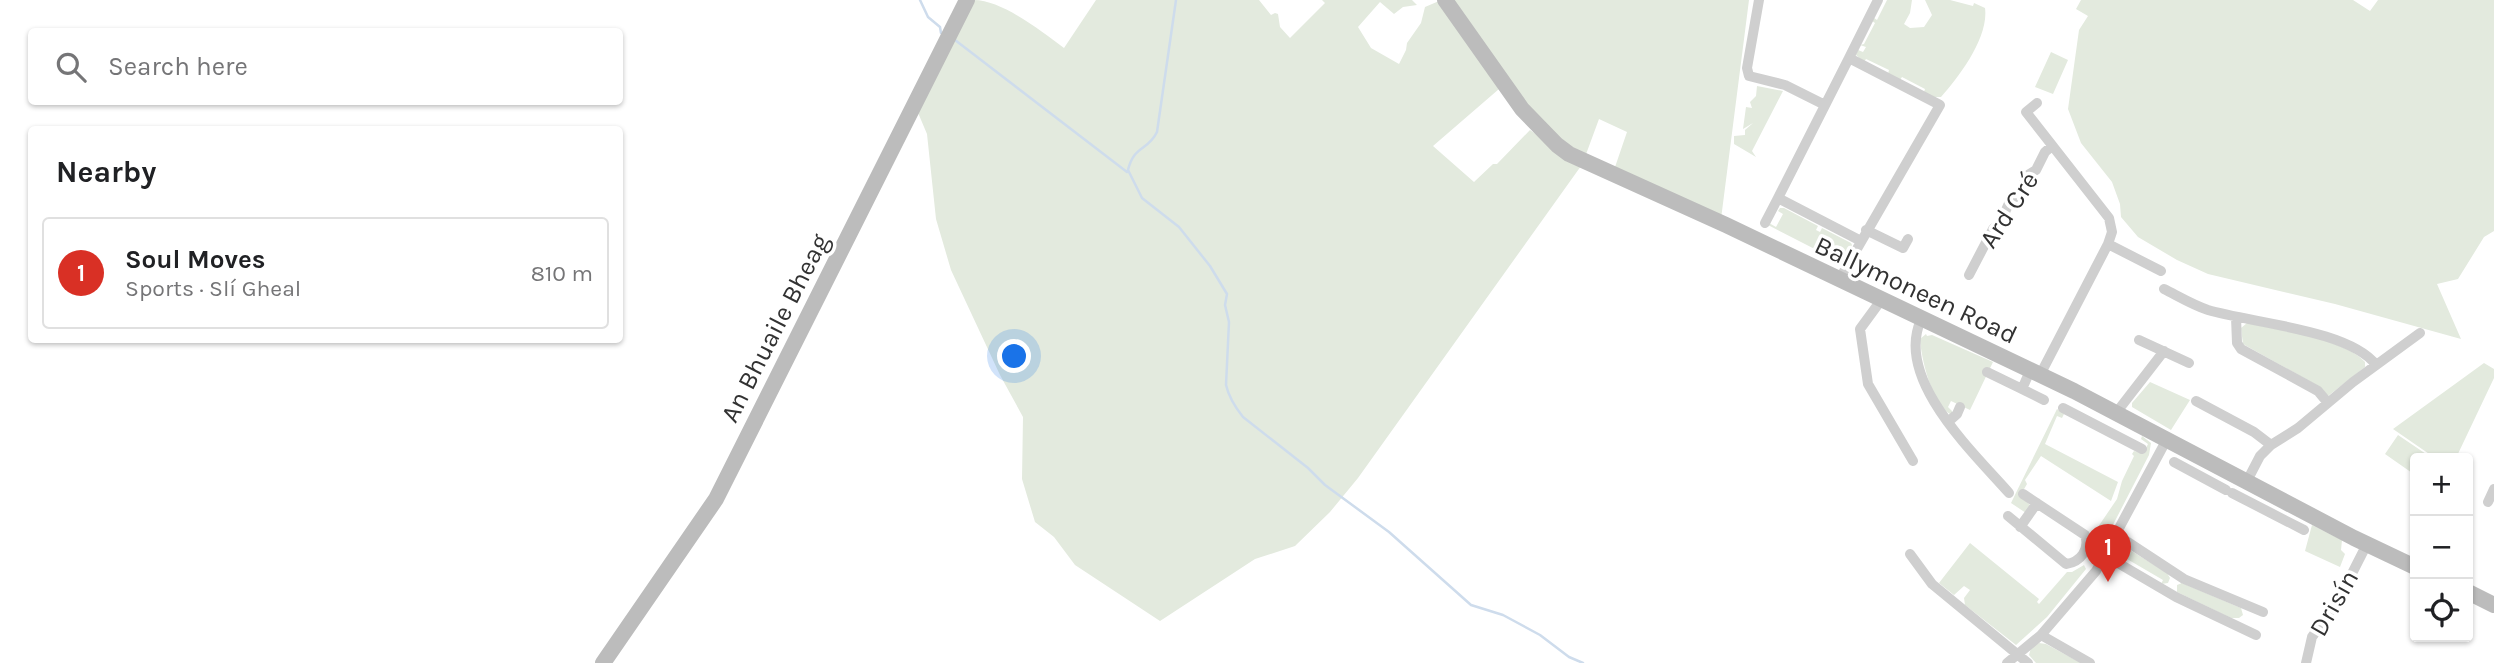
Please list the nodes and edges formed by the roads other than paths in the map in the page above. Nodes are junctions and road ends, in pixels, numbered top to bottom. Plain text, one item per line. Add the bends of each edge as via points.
1 (967, 0) edge
2 (1445, 0) edge
3 (1759, 0) edge
4 (1878, 0) edge
5 (1849, 58) junction
6 (2037, 103) dead end
7 (1825, 105) junction
8 (2052, 146) junction
9 (1778, 198) junction
10 (1765, 223) dead end
11 (1866, 230) junction
12 (1908, 239) dead end
13 (1861, 241) junction
14 (2108, 244) junction
15 (2158, 256) dead end
16 (1969, 275) dead end
17 (1839, 280) junction
18 (2164, 289) dead end
19 (1882, 299) junction
20 (2236, 317) junction
21 (1921, 320) junction
22 (2420, 333) dead end
23 (2140, 340) dead end
24 (2164, 351) junction
25 (2189, 363) dead end
26 (2376, 365) junction
27 (1987, 372) dead end
28 (2035, 373) junction
29 (2022, 389) junction
30 (2044, 400) dead end
31 (2196, 401) dead end
32 (2328, 404) junction
33 (1960, 407) dead end
34 (2063, 408) dead end
35 (2112, 411) junction
36 (1948, 422) junction
37 (2099, 426) junction
38 (2167, 439) junction
39 (2270, 445) junction
40 (2142, 449) dead end
41 (1913, 461) dead end
42 (2174, 462) dead end
43 (2218, 466) junction
44 (2247, 481) junction
45 (2210, 482) junction
46 (2494, 489) edge
47 (2009, 493) dead end
48 (2023, 494) dead end
49 (2488, 502) dead end
50 (2038, 503) junction
51 (2274, 505) junction
52 (2008, 516) dead end
53 (2020, 527) junction
54 (2304, 530) dead end
55 (2117, 535) junction
56 (2367, 544) junction
57 (1910, 554) dead end
58 (2083, 555) junction
59 (2106, 556) junction
60 (2410, 565) edge
61 (2099, 567) junction
62 (2177, 575) junction
63 (2168, 593) junction
64 (2473, 594) edge
65 (2494, 605) edge
66 (2250, 607) junction
67 (2263, 612) dead end
68 (2241, 628) junction
69 (2041, 635) junction
70 (2256, 635) dead end
71 (2017, 655) junction
72 (603, 663) edge
73 (2007, 663) edge
74 (2028, 663) edge
75 (2090, 663) edge
76 (2306, 663) edge

1 - 72 street, An Bhuaile Bheag via 716,499
2 - 17 street, Ballymoneen Road via 1522,109 1569,154
3 - 7 street via 1749,76 1785,85
4 - 5 street
5 - 7 street
5 - 11 street via 1940,105
6 - 8 street, Ard Cré via 2026,112
7 - 9 street
8 - 14 street, Ard Cré via 2109,218 2112,232
8 - 16 street, Ard Cré via 2010,201
9 - 10 street
9 - 13 street
11 - 12 street via 1903,248
11 - 13 street
13 - 17 street
14 - 15 street via 2157,269
14 - 28 street
17 - 19 street, Ballymoneen Road
18 - 20 street via 2203,308
19 - 21 street, Ballymoneen Road
19 - 41 street via 1860,329 1866,378
20 - 26 street via 2349,345 2366,353
20 - 32 street via 2241,349 2318,391
21 - 28 street, Ballymoneen Road
21 - 36 street via 1915,337 1916,356
22 - 26 street
23 - 24 street
24 - 25 street
24 - 35 street
26 - 32 street
27 - 29 street
28 - 29 street
28 - 35 street, Ballymoneen Road
29 - 30 street
31 - 39 street via 2255,432
32 - 39 street
33 - 36 street
34 - 37 street
35 - 37 street
35 - 38 street, Ballymoneen Road
36 - 47 street
37 - 40 street
38 - 43 street, Ballymoneen Road
38 - 55 street
39 - 44 street
42 - 45 street
43 - 44 street, Ballymoneen Road
43 - 45 street
44 - 51 street, Ballymoneen Road
45 - 51 street
46 - 49 street
48 - 50 street
50 - 53 street
50 - 58 street via 2085,535
51 - 54 street
51 - 56 street, Ballymoneen Road
52 - 53 street
53 - 58 street via 2066,564
55 - 59 street
55 - 62 street
56 - 60 street, Ballymoneen Road
56 - 76 street, Drisín via 2339,599 2312,638
57 - 71 street via 1933,584
58 - 61 street
59 - 61 street
59 - 63 street
61 - 69 street
62 - 63 street
62 - 66 street
63 - 68 street
64 - 65 street
66 - 67 street
66 - 68 street
68 - 70 street
69 - 71 street
69 - 75 street
71 - 73 street
71 - 74 street

